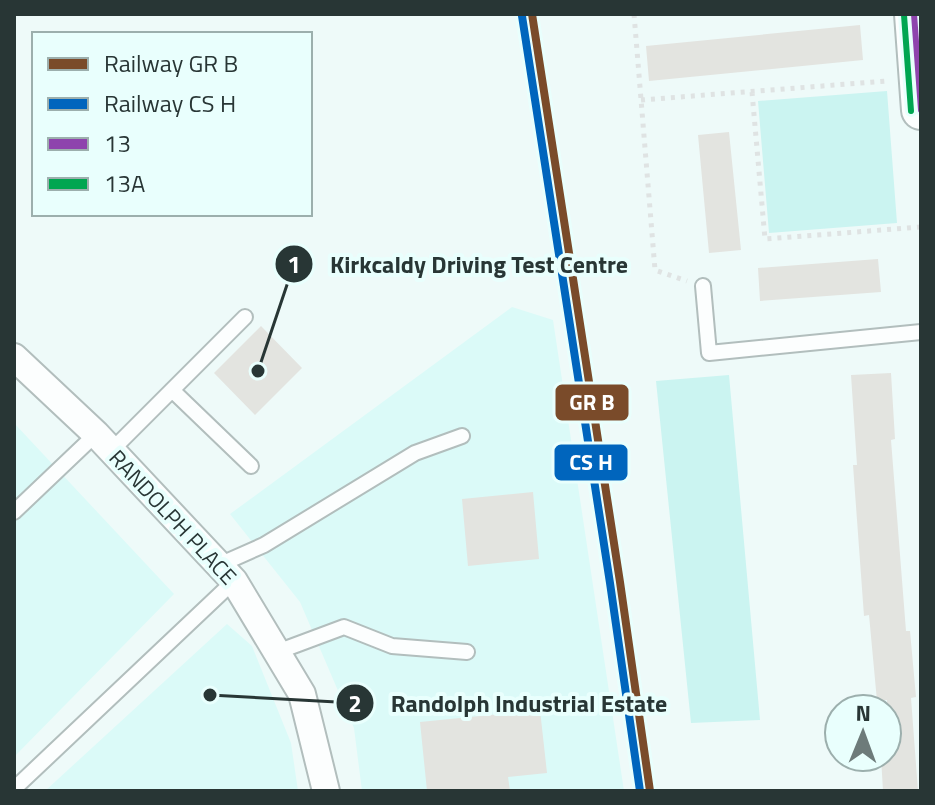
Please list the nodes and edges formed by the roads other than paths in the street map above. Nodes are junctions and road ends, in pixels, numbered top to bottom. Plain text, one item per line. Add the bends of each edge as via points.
1 (914, 14) edge
2 (920, 94) edge
3 (703, 286) road end
4 (245, 317) dead end
5 (921, 332) edge
6 (14, 357) edge
7 (172, 390) junction
8 (462, 436) dead end
9 (104, 442) junction
10 (251, 466) dead end
11 (14, 512) edge
12 (227, 573) junction
13 (277, 652) junction
14 (467, 652) dead end
15 (14, 789) edge
16 (326, 791) edge

1 - 2 main road
3 - 5 lane via 709,353
4 - 7 lane
6 - 9 street, RANDOLPH PLACE
7 - 9 lane
7 - 10 lane
8 - 12 lane via 415,453
9 - 11 lane
9 - 12 street, RANDOLPH PLACE
12 - 13 street, RANDOLPH PLACE
12 - 15 lane
13 - 14 lane via 344,627 392,646
13 - 16 street, RANDOLPH PLACE via 302,694

